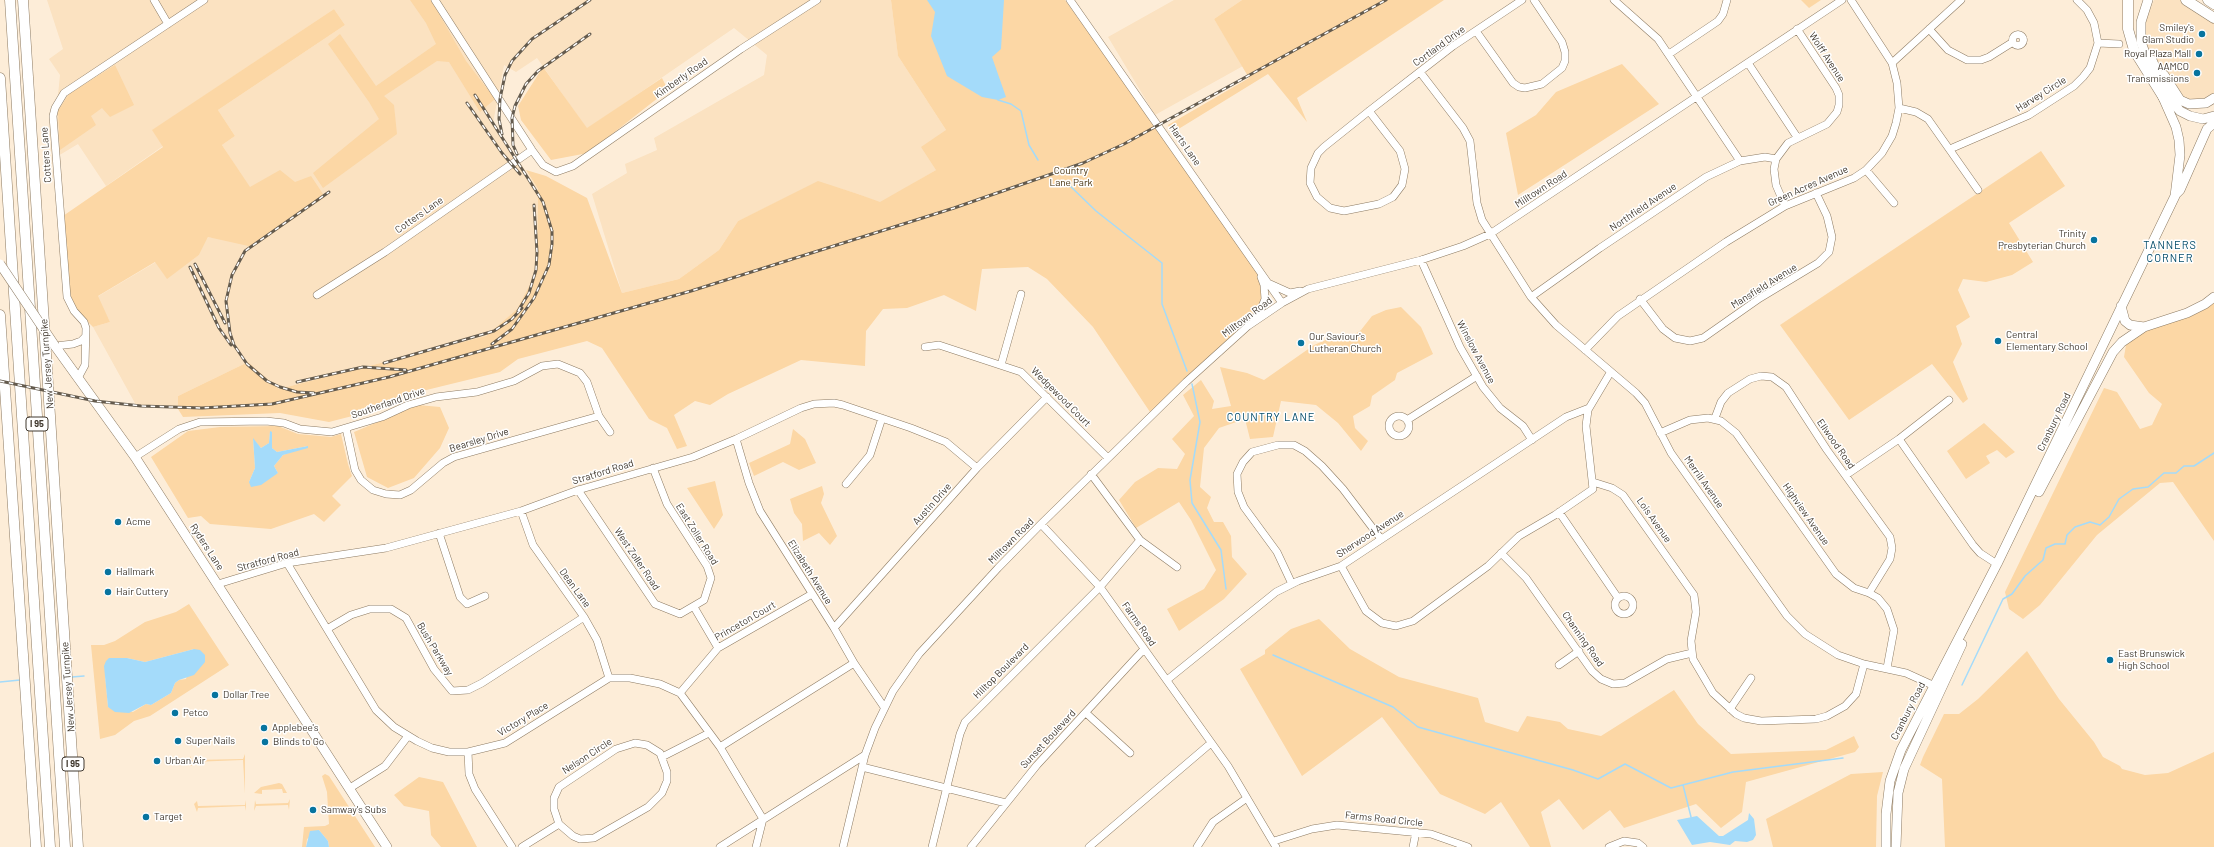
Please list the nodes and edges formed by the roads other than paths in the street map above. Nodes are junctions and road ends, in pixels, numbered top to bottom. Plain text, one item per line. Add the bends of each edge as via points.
1 (10, 0) edge
2 (23, 0) edge
3 (154, 0) edge
4 (204, 0) edge
5 (435, 0) edge
6 (817, 0) edge
7 (1070, 0) edge
8 (1522, 0) edge
9 (1534, 0) edge
10 (1614, 0) edge
11 (1727, 0) edge
12 (1842, 0) edge
13 (1851, 0) edge
14 (1961, 0) edge
15 (2077, 0) edge
16 (2128, 0) edge
17 (2148, 0) edge
18 (2154, 0) edge
19 (2186, 0) edge
20 (2208, 0) edge
21 (2214, 4) edge
22 (2213, 18) edge
23 (168, 24) junction
24 (1797, 29) junction
25 (1929, 29) junction
26 (1476, 31) junction
27 (2013, 42) dead end
28 (2098, 44) junction
29 (2119, 44) dead end
30 (2148, 48) junction
31 (1669, 54) junction
32 (1748, 63) junction
33 (1892, 63) junction
34 (1420, 72) junction
35 (0, 78) edge
36 (1698, 96) junction
37 (2164, 98) junction
38 (2214, 98) edge
39 (1899, 108) junction
40 (1369, 111) junction
41 (2214, 116) edge
42 (2214, 123) edge
43 (1797, 137) junction
44 (532, 150) junction
45 (1950, 150) junction
46 (1776, 159) junction
47 (1740, 161) junction
48 (1866, 170) junction
49 (1978, 190) dead end
50 (1816, 193) junction
51 (2176, 194) junction
52 (1894, 202) dead end
53 (1784, 206) junction
54 (1490, 234) junction
55 (1421, 260) junction
56 (0, 264) edge
57 (1257, 267) junction
58 (1267, 281) junction
59 (1308, 289) junction
60 (1021, 294) dead end
61 (317, 295) dead end
62 (2214, 297) edge
63 (1531, 298) junction
64 (1640, 299) junction
65 (1282, 303) junction
66 (2121, 306) junction
67 (0, 315) edge
68 (1248, 326) junction
69 (2144, 327) junction
70 (85, 337) junction
71 (55, 346) junction
72 (924, 347) dead end
73 (1585, 350) junction
74 (1001, 365) junction
75 (1610, 373) junction
76 (1477, 376) junction
77 (78, 378) junction
78 (1047, 397) junction
79 (1949, 400) dead end
80 (1589, 408) junction
81 (599, 416) junction
82 (882, 418) junction
83 (1715, 418) junction
84 (1407, 420) dead end
85 (346, 428) junction
86 (610, 432) dead end
87 (1660, 433) junction
88 (736, 439) junction
89 (1899, 439) junction
90 (1532, 440) junction
91 (135, 457) junction
92 (1108, 458) junction
93 (653, 468) junction
94 (977, 468) junction
95 (1091, 474) junction
96 (1846, 475) junction
97 (1593, 482) junction
98 (846, 484) dead end
99 (578, 490) junction
100 (520, 511) junction
101 (1559, 512) junction
102 (1041, 524) junction
103 (439, 533) junction
104 (1381, 539) junction
105 (1140, 540) junction
106 (1501, 553) junction
107 (287, 562) junction
108 (1997, 564) junction
109 (1340, 566) junction
110 (1176, 567) dead end
111 (218, 584) junction
112 (1292, 584) junction
113 (1100, 587) junction
114 (1869, 593) junction
115 (812, 594) junction
116 (485, 596) dead end
117 (1618, 598) dead end
118 (694, 607) junction
119 (584, 617) junction
120 (834, 628) junction
121 (327, 629) junction
122 (718, 648) junction
123 (1144, 649) junction
124 (1579, 651) junction
125 (1692, 653) junction
126 (854, 663) junction
127 (1864, 664) junction
128 (1559, 665) dead end
129 (1887, 668) junction
130 (609, 678) junction
131 (1751, 678) dead end
132 (1167, 680) junction
133 (1937, 687) junction
134 (680, 693) junction
135 (884, 707) junction
136 (1730, 709) junction
137 (1086, 713) junction
138 (709, 733) junction
139 (408, 736) junction
140 (1211, 743) junction
141 (720, 747) junction
142 (468, 752) junction
143 (1130, 753) dead end
144 (865, 755) junction
145 (662, 757) junction
146 (862, 767) junction
147 (350, 788) junction
148 (946, 789) junction
149 (1247, 798) junction
150 (1006, 803) junction
151 (763, 819) junction
152 (559, 824) junction
153 (1416, 832) junction
154 (1275, 844) edge
155 (36, 847) edge
156 (50, 847) edge
157 (65, 847) edge
158 (78, 847) edge
159 (387, 847) edge
160 (512, 847) edge
161 (522, 847) edge
162 (720, 847) edge
163 (756, 847) edge
164 (843, 847) edge
165 (932, 847) edge
166 (971, 847) edge
167 (1089, 847) edge
168 (1197, 847) edge
169 (1414, 847) edge
170 (1468, 847) edge
171 (1609, 847) edge
172 (1643, 847) edge
173 (1886, 847) edge
174 (1896, 847) edge

1 - 157 highway, New Jersey Turnpike / I 95
2 - 158 highway, New Jersey Turnpike / I 95
3 - 23 street
4 - 23 street, Cotters Lane
5 - 44 street
6 - 44 street, Kimberly Road via 740,49 573,166 556,172 543,165
7 - 57 street, Harts Lane
8 - 26 street, Cortland Drive
9 - 26 street via 1562,42 1565,52 1562,68 1542,84 1526,88 1513,83
10 - 31 street via 1653,34
11 - 31 street via 1718,21
12 - 24 street, Milltown Road
13 - 33 street, Green Acres Avenue
14 - 25 street
15 - 28 street, Harvey Circle via 2087,10 2094,23
16 - 37 highway via 2128,29 2134,50
17 - 37 main road, Cranbury Road via 2141,22 2141,42 2146,60
18 - 30 main road via 2146,21
19 - 22 highway
20 - 21 highway
23 - 70 street, Cotters Lane via 64,93 55,108 67,297 74,311 84,322
24 - 32 street, Milltown Road
24 - 43 street, Wolff Avenue via 1839,95 1839,104 1833,119
25 - 27 street via 1948,50 1967,60 1989,57
25 - 33 street
26 - 34 street, Cortland Drive
28 - 29 street
28 - 45 street, Harvey Circle via 2090,68 2074,86 2029,115
30 - 38 main road via 2180,100 2196,105
30 - 41 main road via 2174,106 2190,116 2203,119
31 - 36 street
32 - 36 street, Milltown Road
32 - 43 street
33 - 39 street, Green Acres Avenue via 1898,83
34 - 40 street, Cortland Drive
34 - 54 street, Merrill Avenue via 1470,141 1477,203
35 - 156 highway, I 95
36 - 47 street
36 - 54 street, Milltown Road
37 - 51 main road, Cranbury Road via 2179,140
39 - 45 street via 1916,112 1928,119
39 - 48 street, Green Acres Avenue via 1892,136
40 - 40 street, Cortland Drive via 1400,151 1405,169 1402,185 1393,197 1379,204 1344,211 1330,208 1317,197 1310,183 1314,159 1324,147
42 - 51 main road via 2207,129
43 - 46 street, Wolff Avenue via 1788,143
44 - 61 street, Cotters Lane via 385,252
45 - 49 street
46 - 47 street, Northfield Avenue via 1765,157
46 - 53 street via 1776,185
47 - 63 street, Northfield Avenue via 1706,177 1666,203
48 - 50 street, Green Acres Avenue via 1838,186
48 - 52 street
50 - 53 street, Green Acres Avenue
50 - 64 street, Mansfield Avenue via 1827,216 1832,237 1829,252 1818,263 1760,298 1703,338 1690,341 1675,338 1663,329
51 - 66 main road, Cranbury Road
53 - 64 street, Green Acres Avenue
54 - 55 street, Milltown Road
54 - 63 street, Merrill Avenue
55 - 59 street, Milltown Road
55 - 76 street, Winslow Avenue via 1460,347
56 - 71 main road, Ryders Lane, bridge
57 - 58 street, Harts Lane
57 - 68 street via 1264,285 1265,299 1260,312
58 - 59 street via 1290,293
58 - 65 street, Harts Lane
59 - 65 street, Milltown Road
60 - 74 street
62 - 69 main road, Cranbury Road via 2187,312
63 - 73 street, Merrill Avenue via 1556,325
64 - 73 street, Green Acres Avenue via 1618,316
65 - 68 street, Milltown Road
66 - 69 main road via 2125,321 2130,326
66 - 108 main road, Cranbury Road
67 - 155 highway
68 - 92 street, Milltown Road
69 - 133 main road, Cranbury Road via 2130,335 2113,352
70 - 71 street via 73,344
70 - 77 street, Cotters Lane via 85,365
71 - 77 main road, Ryders Lane
72 - 74 street, Wedgewood Court via 939,345
73 - 75 street, Merrill Avenue
74 - 78 street, Wedgewood Court via 1021,372
75 - 80 street
75 - 87 street, Merrill Avenue via 1636,393
76 - 84 street
76 - 90 street, Winslow Avenue via 1500,408 1523,426
77 - 91 main road, Ryders Lane
78 - 92 street, Wedgewood Court
78 - 94 street, Austin Drive
79 - 89 street
80 - 90 street, Sherwood Avenue via 1566,417
80 - 97 street via 1586,426
81 - 85 street, Southerland Drive via 593,395 584,378 569,367 558,364 542,366 514,381 477,392 436,397 408,405 382,417
81 - 85 street, Bearsley Drive via 454,458 443,463 411,490 400,495 372,490 361,480 355,470
81 - 86 street, Southerland Drive
82 - 88 street, Stratford Road via 834,403 814,404
82 - 94 street, Stratford Road via 946,442
82 - 98 street via 870,455
83 - 87 street via 1690,420
83 - 96 street, Ellwood Road via 1721,402 1728,393 1750,379 1772,377 1786,387
83 - 114 street, Highview Avenue via 1730,426 1736,433 1836,574 1854,588
85 - 91 street, Southerland Drive via 332,432 315,432 266,421 200,422 180,429
87 - 127 street, Merrill Avenue via 1671,453 1787,616 1818,644 1838,655
88 - 93 street, Stratford Road via 693,457
88 - 115 street, Elizabeth Avenue via 760,511
89 - 96 street
89 - 108 street via 1973,545
90 - 104 street, Sherwood Avenue
91 - 111 main road, Ryders Lane
92 - 95 street, Milltown Road
93 - 99 street, Stratford Road
93 - 118 street, East Zoller Road via 667,504 707,566 711,578 704,600
94 - 120 street, Austin Drive
95 - 102 street, Milltown Road
95 - 105 street
96 - 114 street, Ellwood Road via 1888,532 1892,542 1890,559
97 - 101 street via 1593,488
97 - 125 street, Lois Avenue via 1612,488 1623,495 1694,595 1696,612 1691,636
99 - 100 street, Stratford Road
99 - 118 street, West Zoller Road via 655,604 680,614
100 - 103 street, Stratford Road
100 - 119 street, Dean Lane via 533,545
101 - 106 street via 1519,536
101 - 117 street
102 - 113 street, Farms Road
102 - 135 street, Milltown Road via 935,635 902,677
103 - 107 street, Stratford Road via 386,548
103 - 116 street via 460,597 468,604
104 - 109 street, Sherwood Avenue
104 - 112 street via 1343,489 1306,451 1294,445 1278,445 1252,452 1237,474 1238,492 1244,507 1277,552
105 - 110 street
105 - 113 street, Hilltop Boulevard
106 - 109 street via 1488,566 1413,621 1396,626 1382,623 1366,612
106 - 124 street, Channing Road via 1526,578
107 - 111 street, Stratford Road
107 - 121 street, Victory Place
108 - 133 main road, Cranbury Road
109 - 112 street, Sherwood Avenue
111 - 147 main road, Ryders Lane
112 - 132 street, Sherwood Avenue via 1276,592
113 - 123 street, Farms Road
113 - 148 street, Hilltop Boulevard via 965,722
114 - 129 street, Highview Avenue via 1883,603 1893,624 1894,636
115 - 120 street, Elizabeth Avenue
115 - 122 street, Princeton Court
118 - 122 street
119 - 121 street, Bush Parkway via 482,683 468,690 452,691 434,669 406,618 391,609 370,609 351,615
119 - 130 street, Dean Lane via 597,640
120 - 126 street, Elizabeth Avenue
121 - 139 street, Victory Place via 376,710
122 - 134 street, Princeton Court
123 - 132 street, Farms Road
123 - 137 street, Sunset Boulevard
124 - 125 street, Channing Road via 1596,676 1607,682 1619,684 1667,659
124 - 128 street
125 - 136 street, Lois Avenue via 1697,670 1713,694
126 - 135 street, Elizabeth Avenue
126 - 141 street
127 - 129 street, Merrill Avenue
127 - 136 street, Lois Avenue via 1856,694 1845,706 1827,716 1816,719 1761,721 1744,718
129 - 133 street, Merrill Avenue via 1906,673
130 - 134 street via 630,678 660,684
130 - 142 street, Victory Place via 514,738 493,747
131 - 136 street
132 - 140 street, Farms Road
133 - 173 main road, Cranbury Road via 1901,750 1890,781
133 - 174 main road, Cranbury Road via 1898,792
134 - 138 street
135 - 144 street, Milltown Road
137 - 143 street
137 - 150 street, Sunset Boulevard via 1037,765
138 - 141 street
138 - 145 street
139 - 142 street, Victory Place via 432,748 449,752
139 - 147 street via 385,766
140 - 149 street, Farms Road Circle
140 - 167 street
141 - 151 street
142 - 160 street via 470,774 475,789
144 - 146 street, Milltown Road
144 - 151 street
145 - 152 street via 667,781 662,793 648,807 594,838 580,839
145 - 152 street, Nelson Circle via 654,748 635,742 623,745 603,757 559,787 554,798 554,809
146 - 148 street
146 - 164 street, Milltown Road
147 - 159 main road, Ryders Lane
148 - 150 street
148 - 165 street, Hilltop Boulevard
149 - 154 street, Farms Road Circle
149 - 168 street via 1213,822
150 - 166 street, Sunset Boulevard
151 - 162 street
151 - 163 street
152 - 161 street
153 - 154 street, Farms Road Circle via 1337,825 1312,829
153 - 169 street
153 - 170 street, Farms Road Circle via 1431,834
171 - 172 street via 1624,841 1638,843

